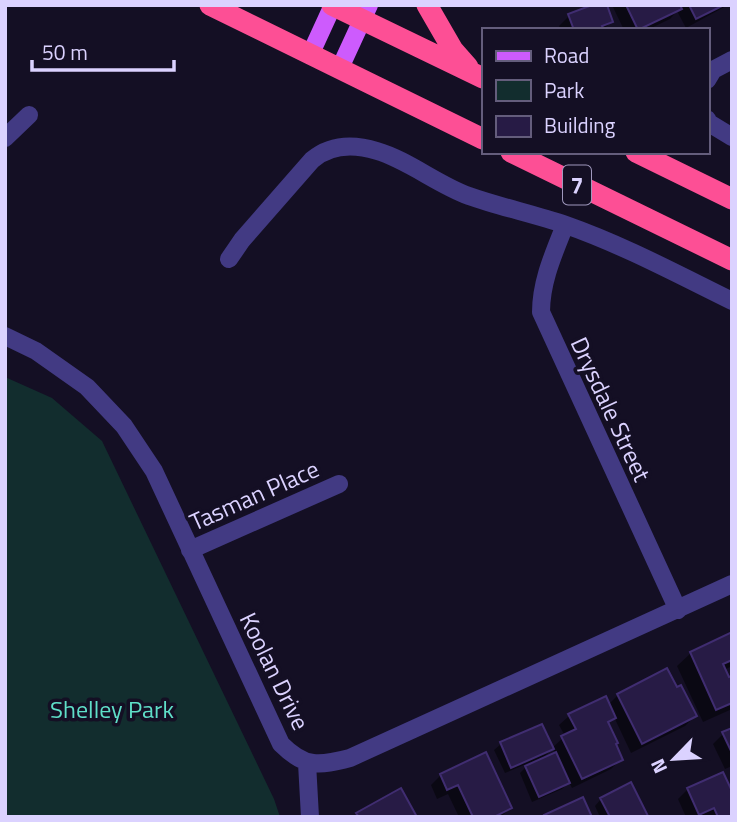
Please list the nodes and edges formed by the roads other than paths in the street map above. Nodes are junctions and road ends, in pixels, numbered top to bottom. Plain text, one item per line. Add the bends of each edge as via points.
1 (210, 5) edge
2 (333, 5) edge
3 (427, 5) edge
4 (367, 13) edge
5 (311, 53) junction
6 (732, 60) edge
7 (340, 68) junction
8 (478, 76) edge
9 (709, 77) edge
10 (29, 115) dead end
11 (709, 123) edge
12 (732, 137) edge
13 (5, 138) edge
14 (482, 139) edge
15 (515, 154) edge
16 (640, 154) edge
17 (732, 199) edge
18 (565, 225) junction
19 (229, 259) dead end
20 (732, 260) edge
21 (732, 300) edge
22 (5, 336) edge
23 (339, 484) dead end
24 (190, 550) junction
25 (732, 584) edge
26 (678, 610) junction
27 (307, 763) junction
28 (310, 817) edge

1 - 5 highway
2 - 4 highway
2 - 5 main road
3 - 8 highway via 453,50
4 - 7 main road
4 - 8 highway
5 - 7 highway
6 - 9 street
7 - 14 highway
10 - 13 street
11 - 12 street
15 - 20 highway, 7
16 - 17 highway
18 - 19 street via 467,195 379,151 337,146 312,160
18 - 21 street
18 - 26 street, Drysdale Street via 548,268 541,312
22 - 24 street, Koolan Drive via 46,359 107,405 154,471
23 - 24 street, Tasman Place
24 - 27 street, Koolan Drive via 281,744
25 - 26 street, Koolan Drive
26 - 27 street, Koolan Drive via 350,758
27 - 28 street

